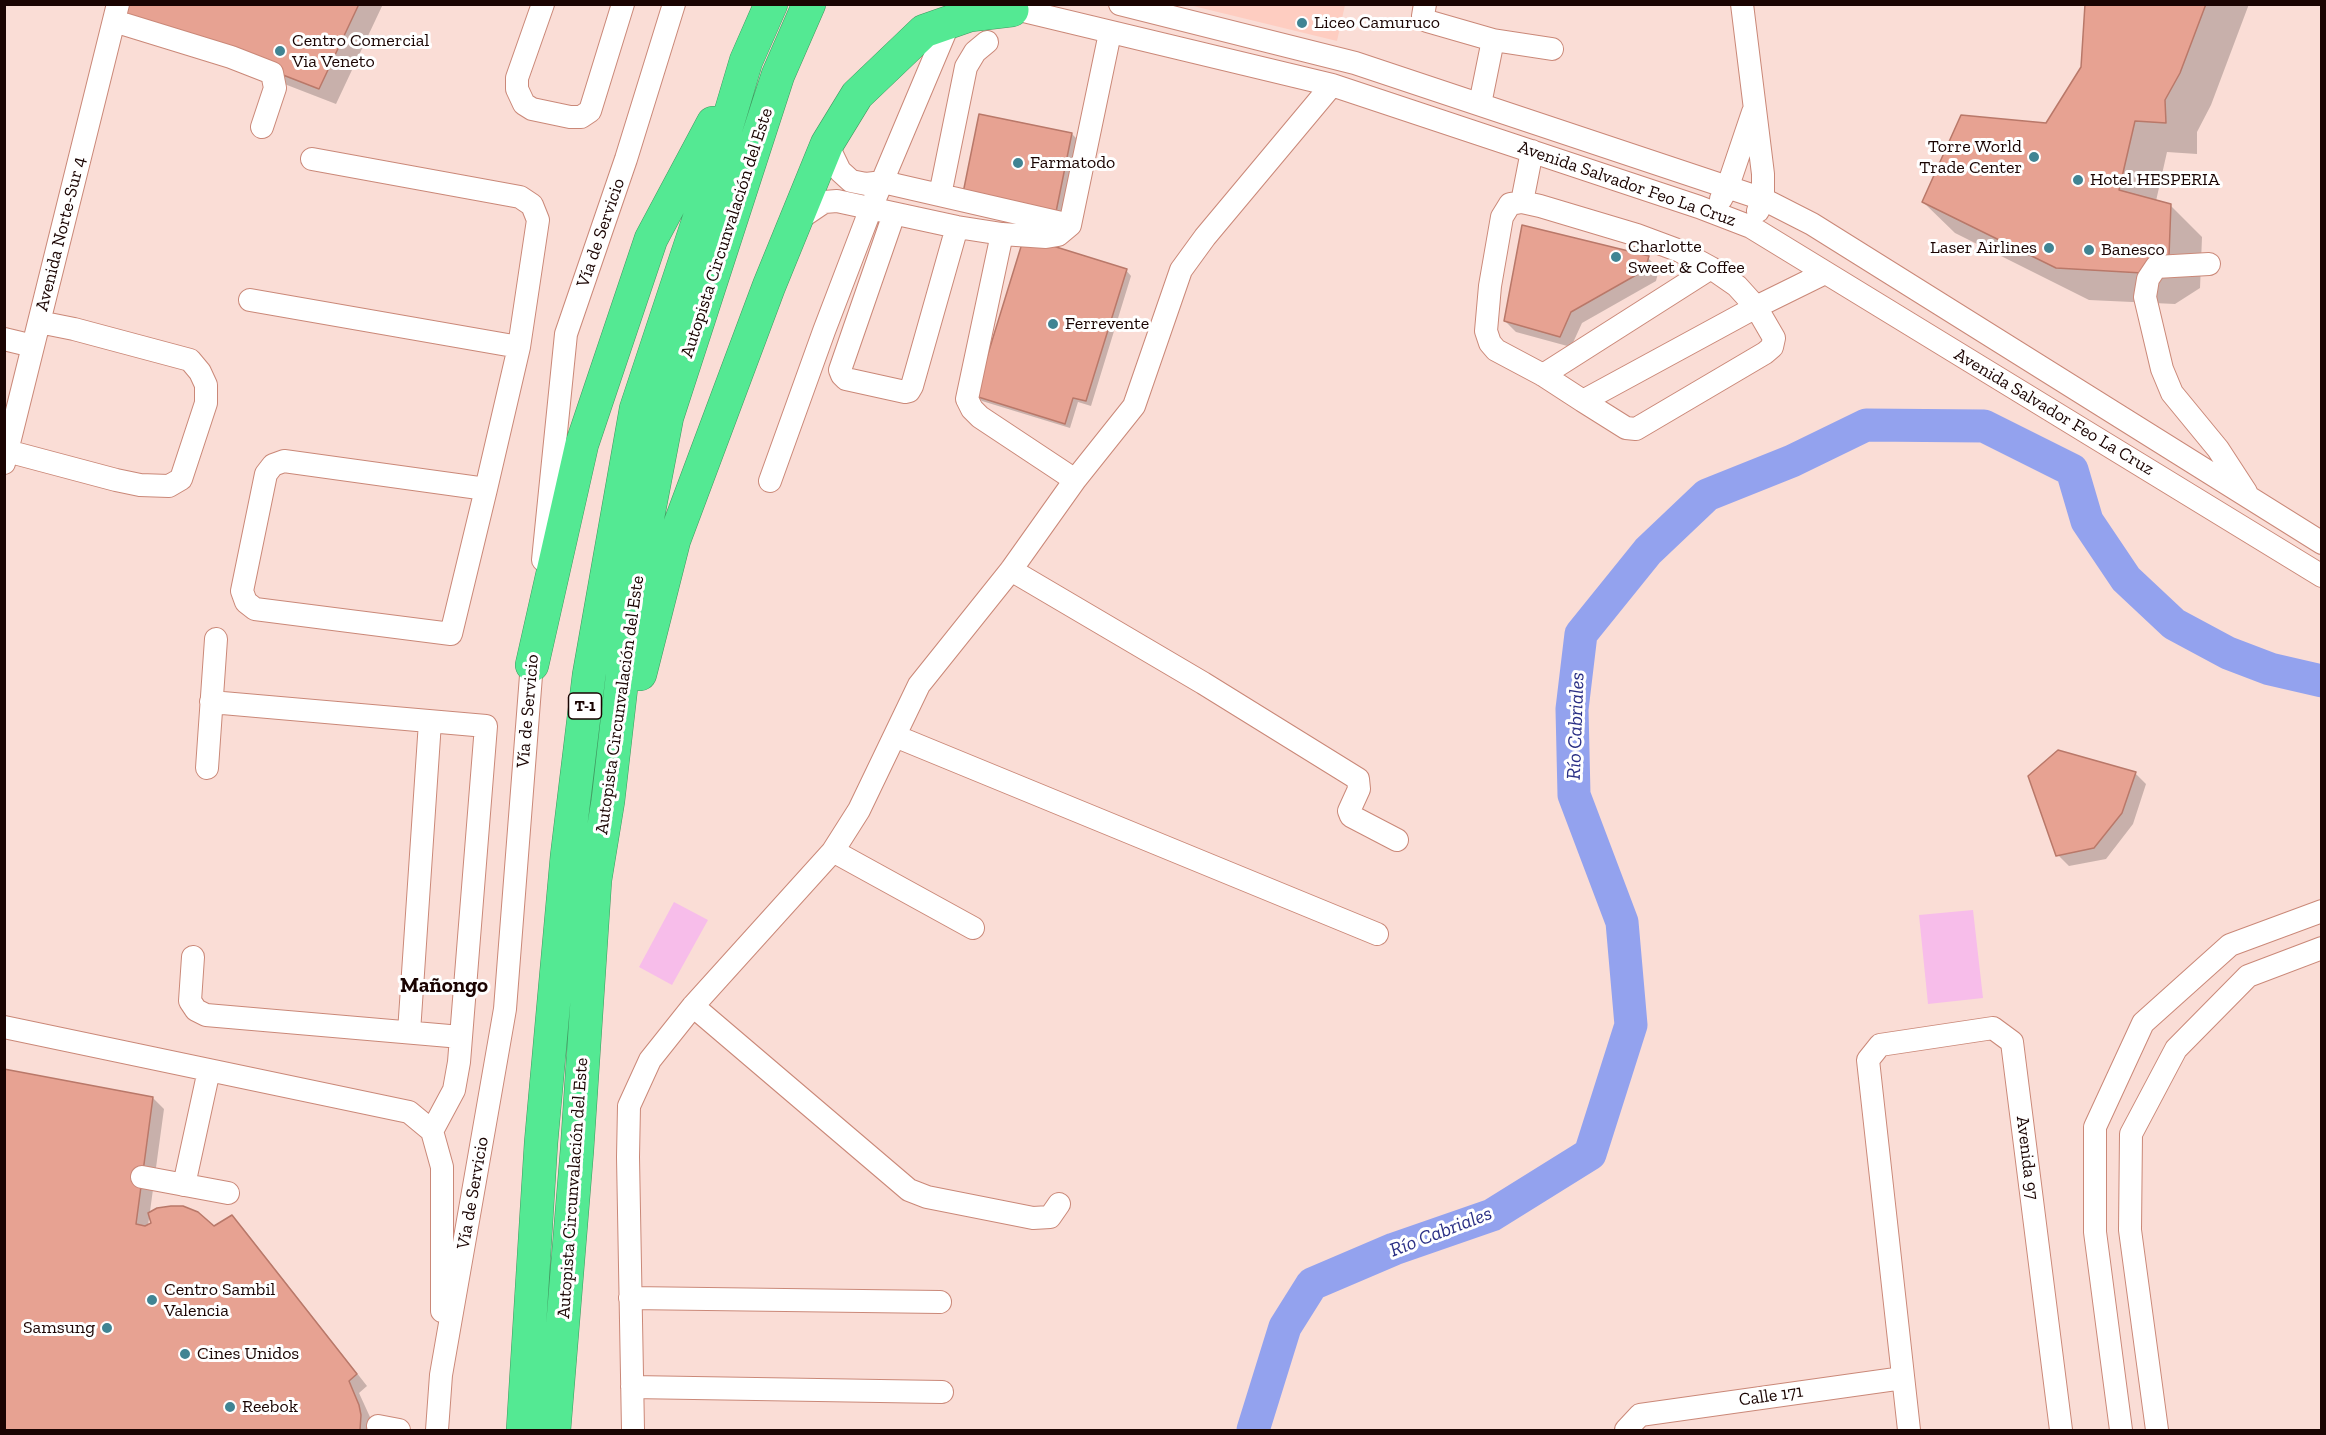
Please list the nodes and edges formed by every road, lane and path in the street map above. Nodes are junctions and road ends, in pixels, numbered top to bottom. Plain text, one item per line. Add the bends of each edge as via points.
1 (543, 4) edge
2 (623, 4) edge
3 (771, 4) edge
4 (809, 4) edge
5 (1120, 4) edge
6 (1425, 4) edge
7 (1742, 4) edge
8 (1005, 7) edge
9 (672, 8) edge
10 (116, 13) edge
11 (935, 20) edge
12 (1110, 33) junction
13 (1493, 40) junction
14 (987, 42) dead end
15 (1552, 49) dead end
16 (746, 61) junction
17 (1332, 85) junction
18 (1480, 104) junction
19 (1754, 111) junction
20 (262, 127) dead end
21 (827, 144) junction
22 (1532, 152) junction
23 (312, 159) dead end
24 (883, 182) junction
25 (1728, 186) junction
26 (940, 195) junction
27 (1763, 199) junction
28 (1522, 202) junction
29 (871, 208) junction
30 (1713, 213) junction
31 (894, 214) junction
32 (796, 221) junction
33 (1070, 225) junction
34 (957, 227) junction
35 (1751, 227) junction
36 (1002, 234) junction
37 (2209, 264) dead end
38 (1711, 268) junction
39 (1825, 273) junction
40 (250, 300) dead end
41 (1756, 307) junction
42 (39, 322) junction
43 (824, 331) junction
44 (850, 337) junction
45 (4, 339) edge
46 (33, 346) junction
47 (519, 347) junction
48 (1543, 375) junction
49 (1582, 401) junction
50 (6, 457) edge
51 (1075, 480) junction
52 (770, 481) dead end
53 (486, 489) junction
54 (2250, 498) junction
55 (2322, 543) edge
56 (1011, 570) junction
57 (2322, 576) edge
58 (216, 639) dead end
59 (532, 665) junction
60 (211, 702) junction
61 (430, 722) junction
62 (895, 736) junction
63 (207, 768) dead end
64 (608, 801) junction
65 (1397, 840) dead end
66 (833, 851) junction
67 (2322, 911) edge
68 (973, 928) dead end
69 (1377, 934) dead end
70 (2322, 948) edge
71 (193, 957) dead end
72 (693, 1006) junction
73 (4, 1027) edge
74 (409, 1032) junction
75 (460, 1037) junction
76 (209, 1071) junction
77 (432, 1131) junction
78 (142, 1177) dead end
79 (183, 1185) junction
80 (228, 1193) dead end
81 (1059, 1204) dead end
82 (630, 1298) junction
83 (940, 1302) dead end
84 (441, 1375) junction
85 (1903, 1378) junction
86 (632, 1387) junction
87 (942, 1392) dead end
88 (1633, 1423) edge
89 (437, 1431) edge
90 (523, 1431) edge
91 (554, 1431) edge
92 (633, 1431) edge
93 (1909, 1431) edge
94 (2061, 1431) edge
95 (2121, 1431) edge
96 (2157, 1431) edge

1 - 2 street via 517,78 517,89 524,104 532,109 580,117 590,111
3 - 16 highway, Autopista Circunvalación del Este / T-1
4 - 64 highway, Autopista Circunvalación del Este / T-1 via 778,75 667,417 630,609
5 - 18 street, Avenida Salvador Feo La Cruz via 1355,63
6 - 13 street via 1423,16 1427,21
7 - 19 street
8 - 11 highway
8 - 12 street, Avenida Salvador Feo La Cruz
9 - 59 street, Vía de Servicio via 566,334
10 - 20 street via 272,74 275,88
10 - 42 street, Avenida Norte-Sur 4
11 - 21 highway via 857,95
11 - 24 street
12 - 17 street, Avenida Salvador Feo La Cruz
12 - 33 street
13 - 15 street
13 - 18 street
14 - 26 street via 966,67
16 - 59 highway via 651,239 582,444
16 - 90 highway, Autopista Circunvalación del Este / T-1 via 636,410 589,675 567,856 541,1143
17 - 22 street, Avenida Salvador Feo La Cruz
17 - 51 street via 1204,237 1181,270 1134,406
18 - 25 street, Avenida Salvador Feo La Cruz
19 - 25 street
19 - 27 street
21 - 24 street via 840,171 851,181
21 - 32 highway
22 - 28 street
22 - 30 street, Avenida Salvador Feo La Cruz
23 - 47 street via 520,197 532,205 538,220
24 - 26 street
24 - 29 street
25 - 27 street, Avenida Salvador Feo La Cruz
25 - 30 street
26 - 33 street
27 - 35 street
27 - 54 street, Avenida Salvador Feo La Cruz via 1812,224
28 - 38 street via 1637,235
28 - 48 street via 1510,204 1502,217 1486,331 1496,350
29 - 31 street
29 - 32 street via 824,202
29 - 43 street
30 - 35 street, Avenida Salvador Feo La Cruz
31 - 34 street
31 - 44 street
32 - 64 highway via 674,540
33 - 36 street via 1046,237
34 - 36 street
34 - 44 street via 909,391 846,379 840,370
35 - 39 street, Avenida Salvador Feo La Cruz
36 - 51 street via 967,399 980,417
37 - 54 street via 2156,267 2148,279 2145,297 2162,369 2172,393 2218,449
38 - 41 street via 1737,285
38 - 48 street
39 - 41 street
39 - 57 street, Avenida Salvador Feo La Cruz
40 - 47 street
41 - 49 street
41 - 49 street via 1774,338 1772,347 1636,429 1618,425
42 - 46 street, Avenida Norte-Sur 4
42 - 50 street via 190,360 206,385 206,403 181,479 169,486 140,485
43 - 44 street
43 - 52 street
45 - 46 street
46 - 50 street, Avenida Norte-Sur 4
47 - 53 street
48 - 49 street
51 - 56 street
53 - 53 street via 284,461 273,465 266,474 242,591 246,602 255,609 452,634
54 - 55 street, Avenida Salvador Feo La Cruz
56 - 62 street via 919,685
56 - 65 street via 1359,779 1359,789 1348,811 1351,816
58 - 60 street
59 - 84 street, Vía de Servicio via 505,1010
60 - 61 street
60 - 63 street
61 - 74 street
61 - 75 street via 486,726
62 - 66 street via 859,810
62 - 69 street
64 - 91 highway, Autopista Circunvalación del Este / T-1 via 595,880
66 - 68 street
66 - 72 street
67 - 95 street via 2230,945 2143,1023 2095,1127 2095,1232
70 - 96 street via 2248,976 2176,1048 2131,1134 2130,1230
71 - 74 street via 190,1001 206,1015
72 - 81 street via 909,1190 1033,1218 1050,1217
72 - 82 street via 650,1060 629,1106
73 - 76 street
74 - 75 street
75 - 77 street via 454,1090
76 - 77 street via 409,1112
76 - 79 street
77 - 84 street via 442,1167
78 - 79 street
79 - 80 street
82 - 83 street
82 - 86 street
84 - 89 street, Vía de Servicio
85 - 88 street, Calle 171
85 - 93 street
85 - 94 street, Avenida 97 via 1868,1060 1880,1045 1993,1028 2012,1042
86 - 87 street
86 - 92 street

